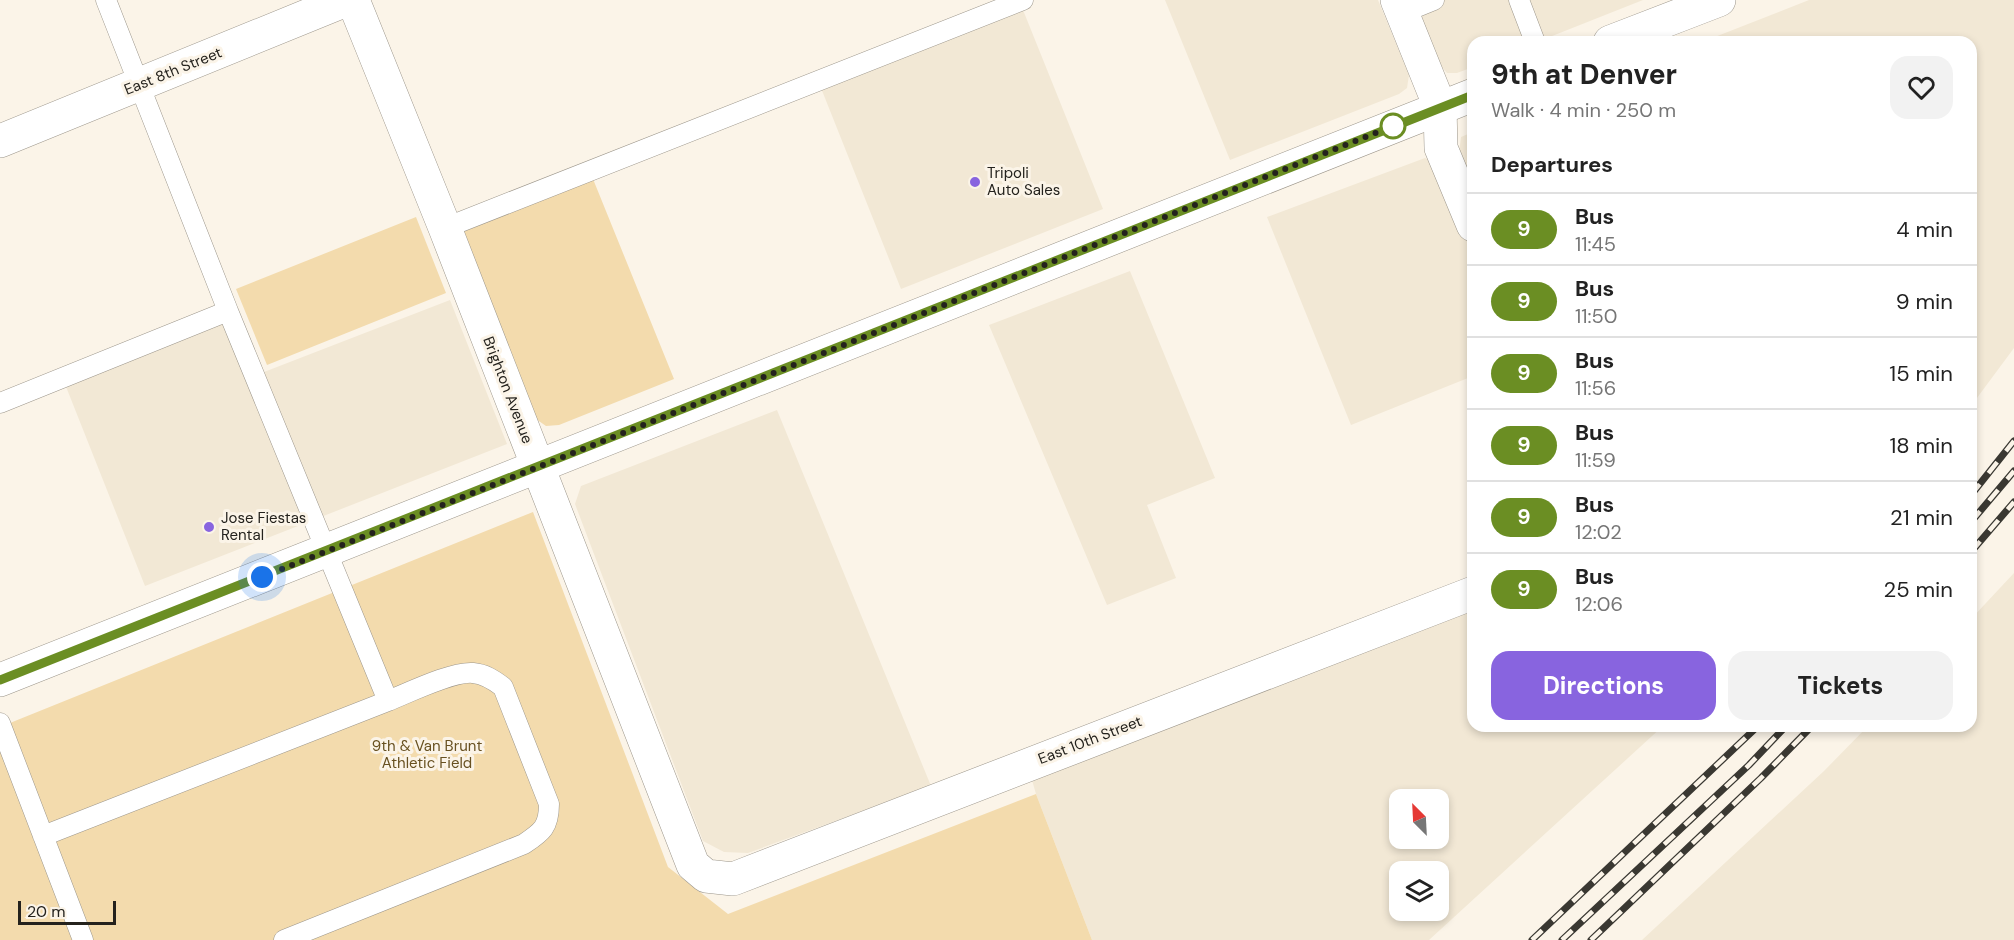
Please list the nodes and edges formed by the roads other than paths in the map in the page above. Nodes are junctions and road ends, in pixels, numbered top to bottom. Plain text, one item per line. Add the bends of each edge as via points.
1 (106, 0) edge
2 (346, 0) edge
3 (353, 0) edge
4 (1023, 0) edge
5 (1434, 0) edge
6 (1519, 0) edge
7 (1719, 0) edge
8 (1400, 6) edge
9 (1533, 36) edge
10 (1626, 36) edge
11 (140, 85) junction
12 (1467, 97) edge
13 (1440, 107) junction
14 (0, 141) edge
15 (1467, 210) edge
16 (445, 228) junction
17 (228, 311) junction
18 (0, 403) edge
19 (538, 467) junction
20 (328, 551) junction
21 (1467, 595) edge
22 (0, 680) edge
23 (388, 701) junction
24 (0, 723) edge
25 (44, 836) junction
26 (706, 876) joint
27 (83, 940) edge
28 (284, 940) edge

1 - 11 lane
2 - 11 street, East 8th Street
3 - 16 street, Brighton Avenue
4 - 16 lane
5 - 8 lane
6 - 9 lane
7 - 10 street
8 - 13 street
11 - 14 street, East 8th Street
11 - 17 lane
12 - 13 street
13 - 15 street via 1442,148
13 - 19 street
16 - 19 street, Brighton Avenue
17 - 18 lane
17 - 20 lane
19 - 20 street
19 - 26 street, Brighton Avenue via 693,865
20 - 22 street
20 - 23 lane
21 - 26 street, East 10th Street via 734,879
23 - 25 lane
23 - 28 lane via 460,674 489,677 503,687 544,788 549,818 540,833 524,844
24 - 25 lane
25 - 27 lane

